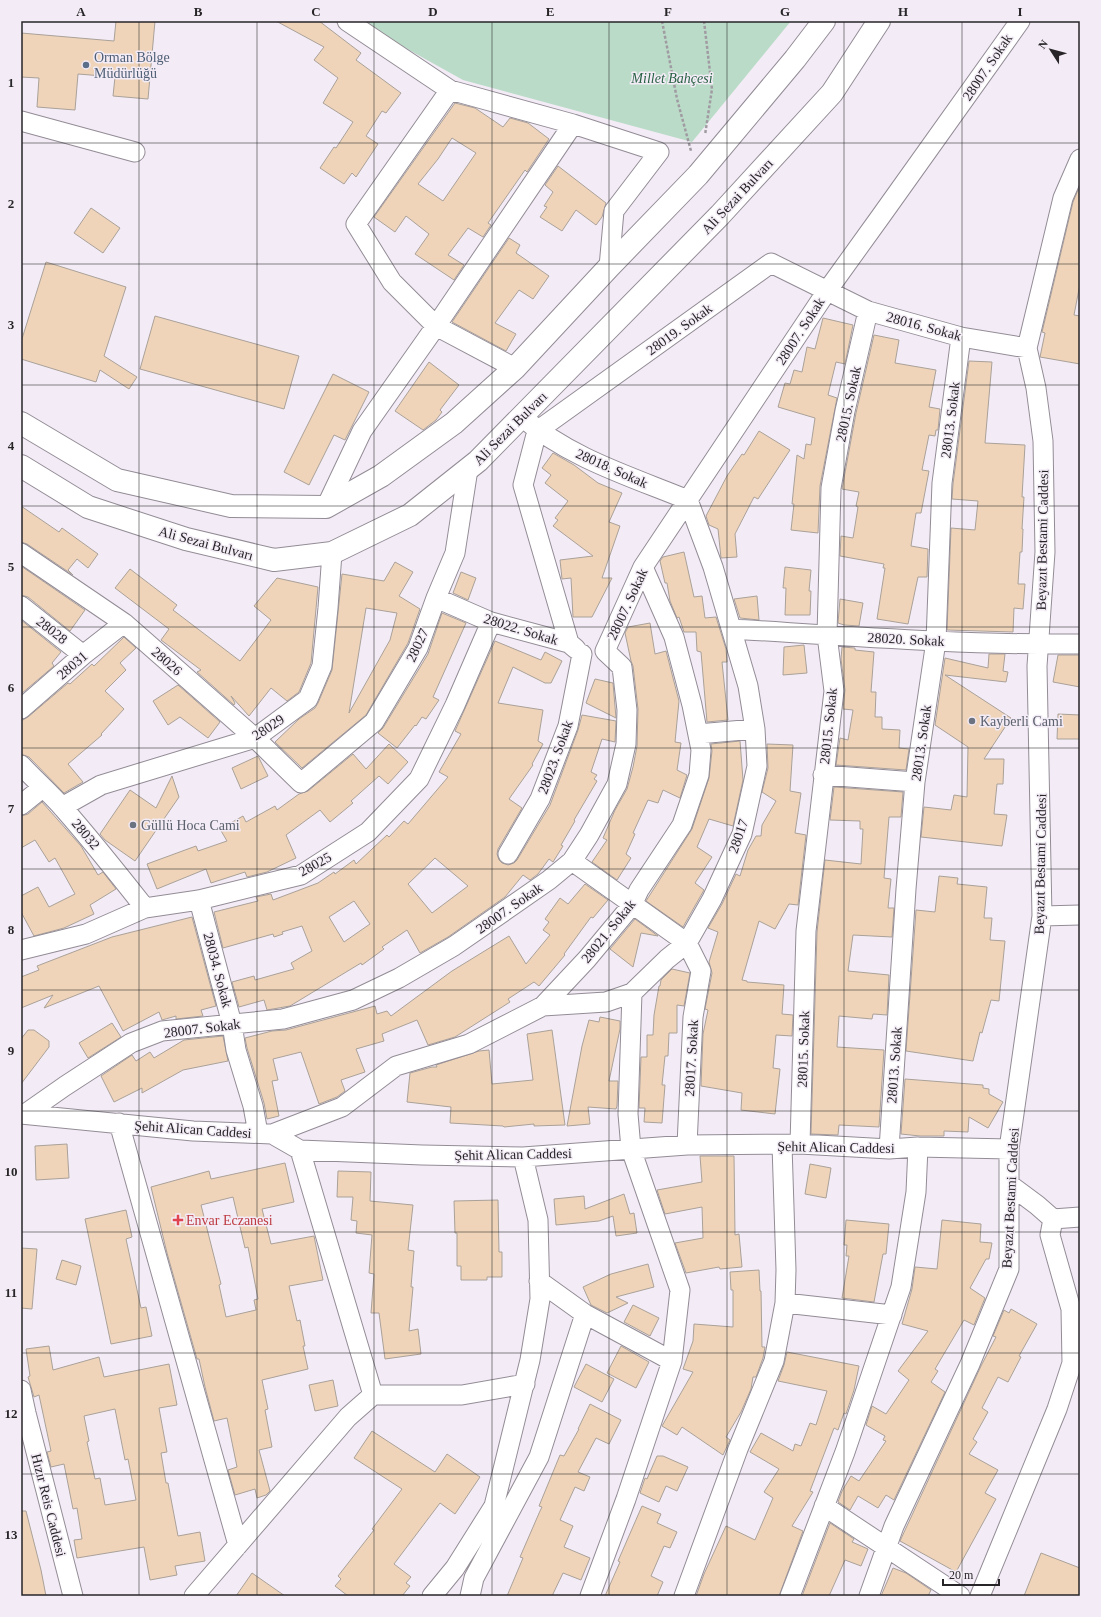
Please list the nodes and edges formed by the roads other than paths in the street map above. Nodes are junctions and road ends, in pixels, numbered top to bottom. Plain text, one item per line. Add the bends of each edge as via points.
1 (347, 21) edge
2 (824, 21) edge
3 (879, 21) edge
4 (1020, 21) edge
5 (450, 90) junction
6 (21, 122) edge
7 (573, 124) junction
8 (135, 152) dead end
9 (1080, 159) edge
10 (609, 267) junction
11 (827, 291) junction
12 (868, 311) junction
13 (436, 326) junction
14 (961, 337) junction
15 (1027, 348) junction
16 (515, 368) junction
17 (21, 423) edge
18 (530, 424) junction
19 (21, 466) edge
20 (468, 469) junction
21 (688, 500) junction
22 (326, 507) junction
23 (21, 553) edge
24 (332, 554) junction
25 (643, 567) junction
26 (436, 598) junction
27 (21, 606) edge
28 (491, 622) junction
29 (124, 623) junction
30 (732, 629) junction
31 (827, 635) junction
32 (936, 641) junction
33 (1080, 644) edge
34 (1040, 645) junction
35 (575, 648) junction
36 (605, 650) junction
37 (83, 655) junction
38 (23, 704) edge
39 (755, 729) junction
40 (698, 734) junction
41 (255, 738) junction
42 (21, 765) edge
43 (823, 775) junction
44 (915, 782) junction
45 (301, 783) joint
46 (42, 788) junction
47 (21, 805) edge
48 (62, 807) junction
49 (508, 854) dead end
50 (572, 861) junction
51 (199, 900) junction
52 (632, 905) junction
53 (145, 908) junction
54 (1080, 915) edge
55 (1042, 916) junction
56 (687, 943) junction
57 (21, 950) edge
58 (632, 993) junction
59 (543, 1006) junction
60 (232, 1024) junction
61 (23, 1114) edge
62 (119, 1123) junction
63 (265, 1134) junction
64 (687, 1145) junction
65 (791, 1145) junction
66 (918, 1147) junction
67 (631, 1149) junction
68 (1009, 1149) junction
69 (300, 1150) junction
70 (888, 1150) junction
71 (523, 1157) junction
72 (1010, 1185) junction
73 (1080, 1217) edge
74 (1053, 1219) junction
75 (539, 1281) junction
76 (786, 1303) junction
77 (585, 1314) junction
78 (892, 1315) junction
79 (672, 1361) junction
80 (1076, 1364) edge
81 (525, 1384) junction
82 (21, 1390) edge
83 (373, 1395) junction
84 (23, 1413) edge
85 (824, 1506) junction
86 (238, 1545) junction
87 (886, 1546) junction
88 (455, 1568) junction
89 (472, 1587) edge
90 (73, 1596) edge
91 (194, 1596) edge
92 (432, 1596) edge
93 (590, 1596) edge
94 (684, 1596) edge
95 (790, 1596) edge
96 (869, 1596) edge
97 (960, 1596) edge
98 (980, 1596) edge

1 - 5 street
2 - 10 main road via 698,175
3 - 18 main road, Ali Sezai Bulvarı via 832,93
4 - 11 street, 28007. Sokak
5 - 7 street
5 - 13 street via 356,224 392,282
6 - 8 street
7 - 10 street via 660,152 614,211
7 - 13 street
9 - 15 street, Beyazıt Bestami Caddesi via 1063,198
10 - 16 main road
11 - 12 street, 28016. Sokak
11 - 18 street, 28019. Sokak via 771,263
11 - 21 street, 28007. Sokak
12 - 14 street, 28016. Sokak
12 - 31 street, 28015. Sokak via 845,411 831,488
13 - 16 street
13 - 22 street via 362,431
14 - 15 street, 28016. Sokak
14 - 32 street, 28013. Sokak via 942,483
15 - 34 street, Beyazıt Bestami Caddesi via 1036,388 1043,441 1045,552
16 - 22 main road via 454,423 381,476
17 - 22 main road via 117,480 231,506
18 - 20 main road, Ali Sezai Bulvarı
18 - 21 street, 28018. Sokak via 590,460
18 - 35 street via 523,485
19 - 24 main road, Ali Sezai Bulvarı via 88,507 186,540 274,560
20 - 24 main road, Ali Sezai Bulvarı via 410,514
20 - 26 street, 28027 via 455,553
21 - 25 street, 28007. Sokak
21 - 30 street, 28017 via 713,567
23 - 29 street, 28026
24 - 41 street, 28029 via 322,666 308,699
25 - 36 street, 28007. Sokak
25 - 40 street, 28021. Sokak via 674,637
26 - 28 street, 28022. Sokak
26 - 45 street, 28027 via 418,648 374,722
27 - 37 street, 28028
28 - 35 street, 28022. Sokak
28 - 51 street, 28025 via 419,779 368,832 301,875
29 - 37 street, 28031
29 - 41 street, 28026
30 - 31 street, 28020. Sokak
30 - 39 street, 28017 via 748,686
31 - 32 street, 28020. Sokak
31 - 43 street, 28015. Sokak via 834,691
32 - 34 street, 28020. Sokak
32 - 44 street, 28013. Sokak
33 - 34 street, 28020. Sokak
34 - 55 street, Beyazıt Bestami Caddesi via 1037,666
35 - 36 street, 28022. Sokak
35 - 49 street, 28023. Sokak via 568,726 540,799
36 - 50 street, 28007. Sokak via 622,667 627,710 626,744 617,784
37 - 38 street, 28031
39 - 40 street
39 - 56 street, 28017 via 757,766 742,834 712,899
40 - 52 street, 28021. Sokak via 701,750 700,775 682,825 639,890
41 - 45 street, 28026
41 - 48 street, 28029 via 101,785
42 - 46 street, 28032
43 - 44 street
43 - 65 street, 28015. Sokak via 806,931
44 - 70 street, 28013. Sokak
46 - 47 street
46 - 48 street, 28032
48 - 53 street, 28032
50 - 52 street
50 - 60 street, 28007. Sokak via 454,946 399,978 353,1000 283,1019
51 - 53 street, 28025
51 - 60 street, 28034. Sokak
52 - 56 street
52 - 59 street, 28021. Sokak
53 - 57 street, 28025 via 86,934
54 - 55 street
55 - 68 street, Beyazıt Bestami Caddesi
56 - 58 street, 28017
56 - 64 street, 28017. Sokak via 701,971 693,1017
58 - 59 street via 606,1002
58 - 67 street via 628,1114
59 - 63 street, 28021. Sokak via 468,1044 396,1066 342,1107
60 - 61 street, 28007. Sokak via 162,1032 131,1043
60 - 63 street, 28034. Sokak via 236,1050 253,1106
61 - 62 street, Şehit Alican Caddesi
62 - 63 street, Şehit Alican Caddesi via 193,1131
62 - 86 street
63 - 69 street, Şehit Alican Caddesi
64 - 65 street, Şehit Alican Caddesi
64 - 67 street, Şehit Alican Caddesi
65 - 70 street, Şehit Alican Caddesi
65 - 76 street, 28015. Sokak
66 - 68 street, Şehit Alican Caddesi
66 - 70 street, Şehit Alican Caddesi
66 - 78 street via 916,1192 901,1287
67 - 71 street, Şehit Alican Caddesi
67 - 79 street via 680,1290
68 - 72 street, Beyazıt Bestami Caddesi
69 - 71 street, Şehit Alican Caddesi
69 - 83 street
71 - 75 street via 538,1220
72 - 74 street
72 - 87 street, Beyazıt Bestami Caddesi via 1009,1269 970,1364
73 - 74 street
74 - 80 street via 1050,1235 1071,1309
75 - 77 street
75 - 81 street via 540,1299
76 - 78 street
76 - 94 street, 28015. Sokak via 774,1361 738,1449
77 - 79 street
77 - 89 street via 539,1457
78 - 85 street
79 - 93 street via 626,1499
80 - 98 street
81 - 83 street via 462,1395
81 - 88 street via 494,1506
82 - 84 street, Hızır Reis Caddesi
83 - 86 street via 348,1417
84 - 90 street, Hızır Reis Caddesi
85 - 87 street
85 - 95 street
86 - 91 street
87 - 96 street, Beyazıt Bestami Caddesi
87 - 97 street
88 - 89 street
88 - 92 street

